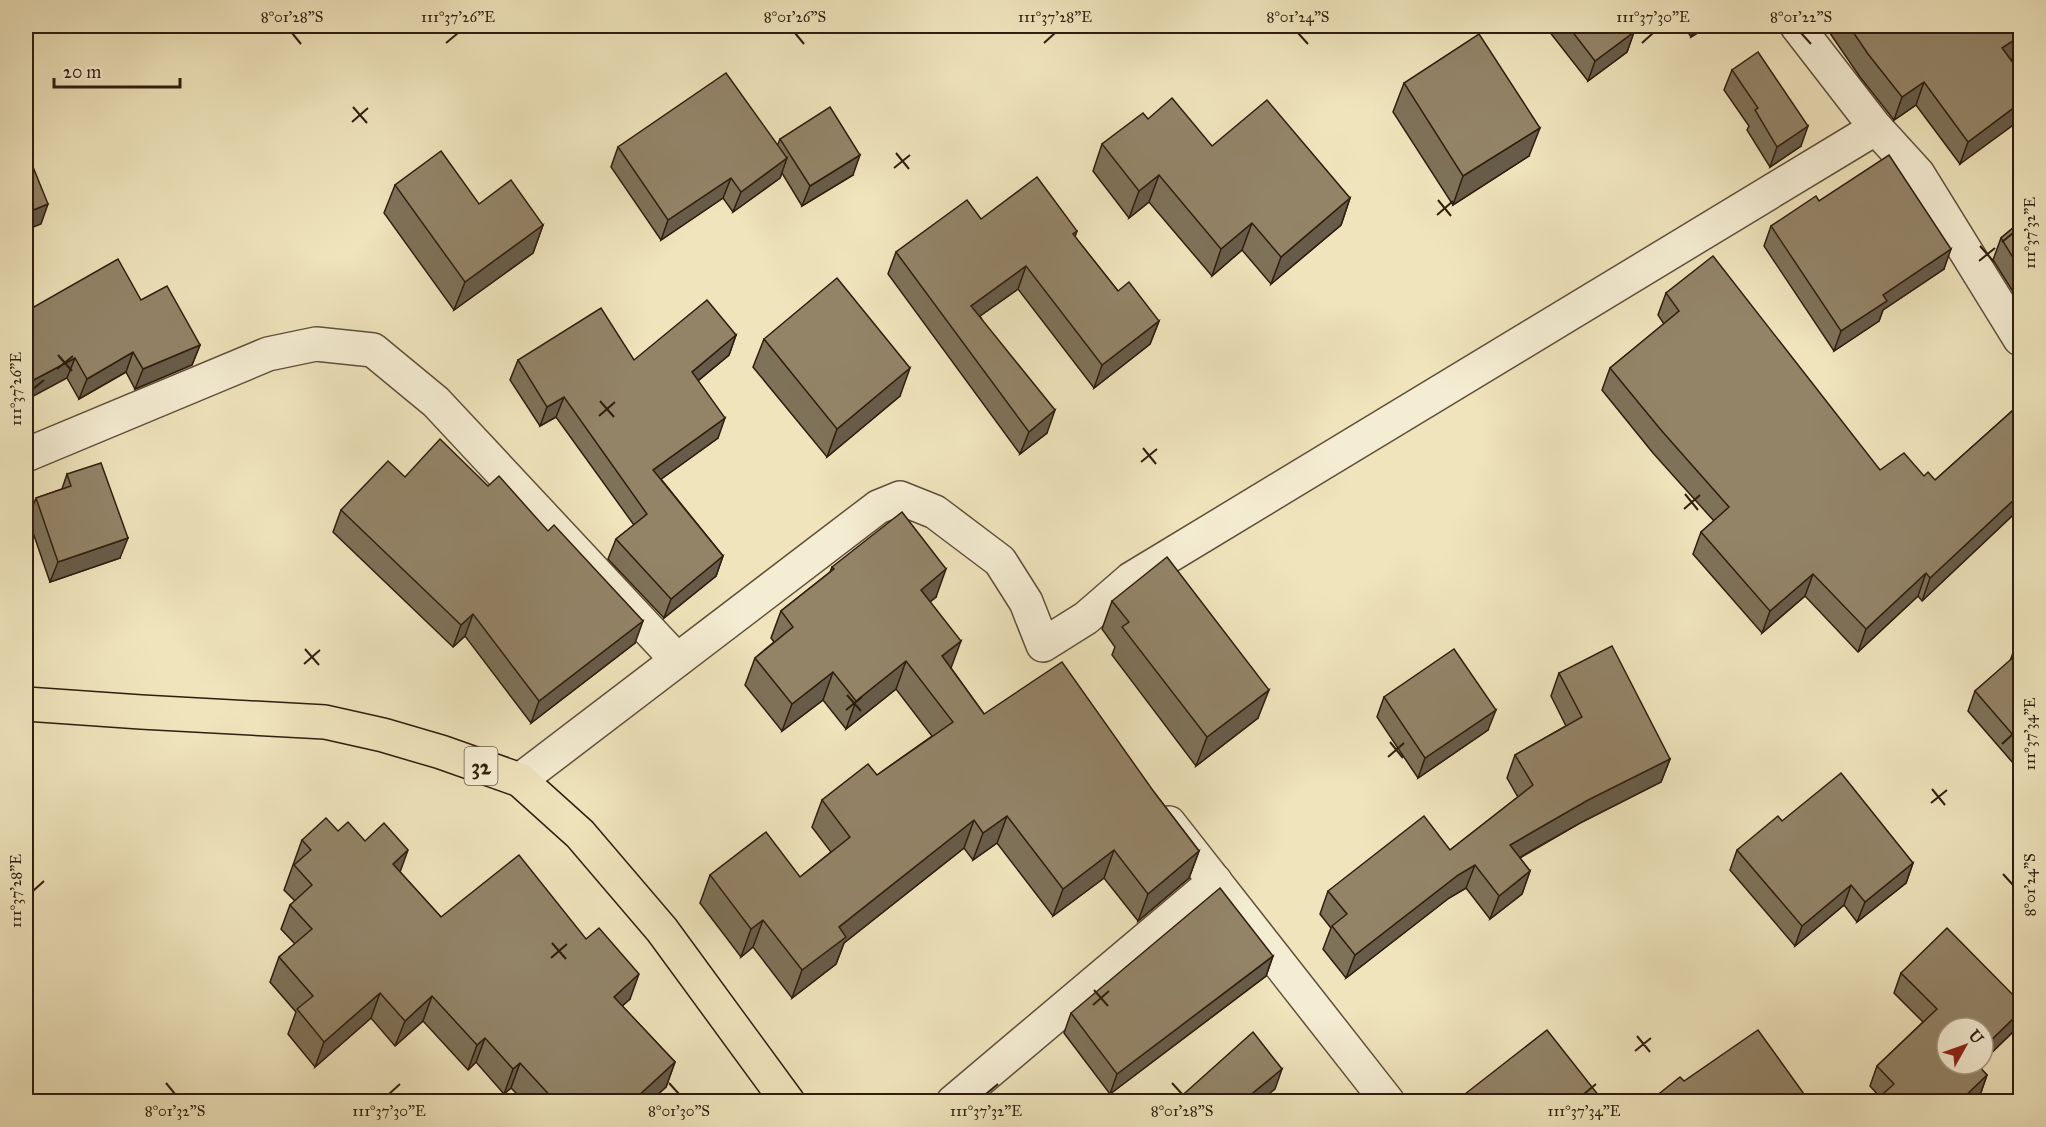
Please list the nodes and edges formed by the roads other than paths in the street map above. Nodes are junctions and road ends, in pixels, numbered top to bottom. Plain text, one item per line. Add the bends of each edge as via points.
1 (1797, 26) edge
2 (1876, 128) junction
3 (2020, 339) edge
4 (26, 455) edge
5 (677, 660) junction
6 (26, 704) edge
7 (520, 780) junction
8 (1152, 799) edge
9 (1215, 881) junction
10 (788, 1101) edge
11 (953, 1101) edge
12 (1388, 1101) edge

1 - 2 street
2 - 3 street via 1917,174
2 - 5 street via 1131,579 1050,655 1026,602 1000,561 935,512 900,498 878,507
4 - 5 street via 268,354 316,344 373,350 436,402
5 - 7 street
6 - 7 highway, 32 via 325,722 393,737
7 - 10 highway, 32 via 580,834 662,930
8 - 9 street
9 - 11 street
9 - 12 street

